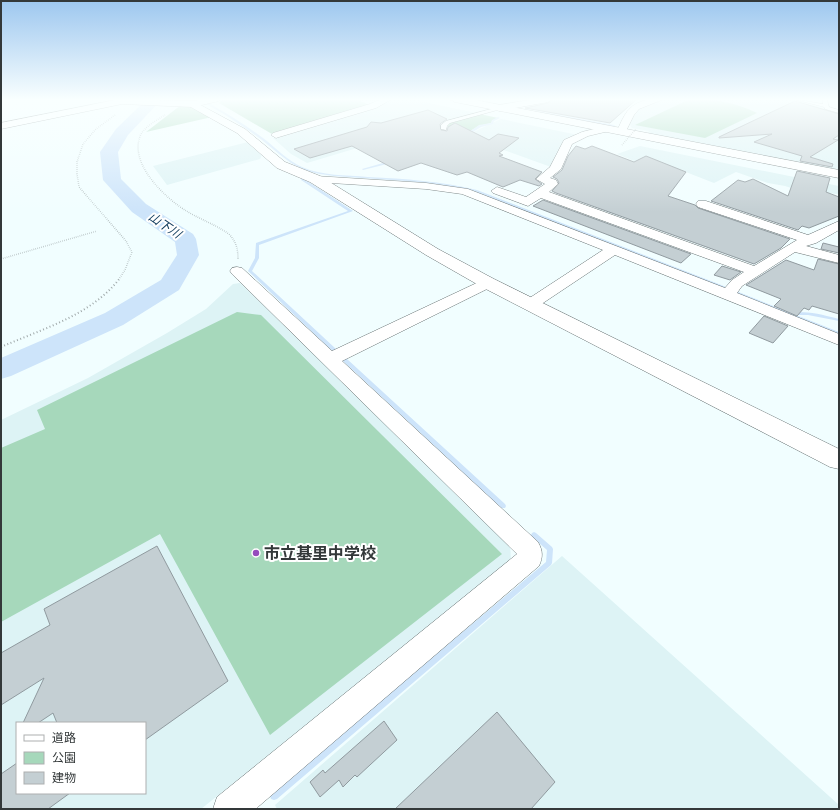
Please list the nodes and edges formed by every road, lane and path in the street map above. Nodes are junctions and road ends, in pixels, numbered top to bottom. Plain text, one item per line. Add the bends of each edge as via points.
1 (88, 137) edge
2 (141, 137) edge
3 (248, 137) edge
4 (580, 137) edge
5 (629, 137) edge
6 (647, 137) edge
7 (622, 145) dead end
8 (839, 174) edge
9 (318, 179) junction
10 (540, 193) junction
11 (702, 204) dead end
12 (839, 225) edge
13 (97, 231) dead end
14 (811, 240) junction
15 (794, 247) junction
16 (614, 250) junction
17 (1, 259) edge
18 (839, 259) edge
19 (756, 270) junction
20 (237, 271) joint
21 (488, 283) junction
22 (728, 294) junction
23 (531, 304) junction
24 (839, 340) edge
25 (1, 347) edge
26 (331, 359) junction
27 (839, 460) edge
28 (244, 804) edge

1 - 25 path via 82,143 78,155 79,187 126,241 132,252 126,271 115,285 96,301 71,316
2 - 20 path via 138,145 140,161 146,173 188,212 230,234 239,252
3 - 9 main road via 281,166
4 - 10 street via 568,142 555,169 542,180 552,184
5 - 7 path, bridge
6 - 8 main road
9 - 10 street via 339,170 470,182 528,202
9 - 16 street via 464,191
9 - 21 main road via 432,252
10 - 19 street
11 - 14 street
12 - 14 street
13 - 17 path
14 - 15 street
15 - 18 street
15 - 19 street
16 - 22 street
16 - 23 street
19 - 22 street via 737,283
20 - 26 street
21 - 23 main road
21 - 26 street
22 - 24 street
23 - 27 main road
26 - 28 street via 530,550 530,558

